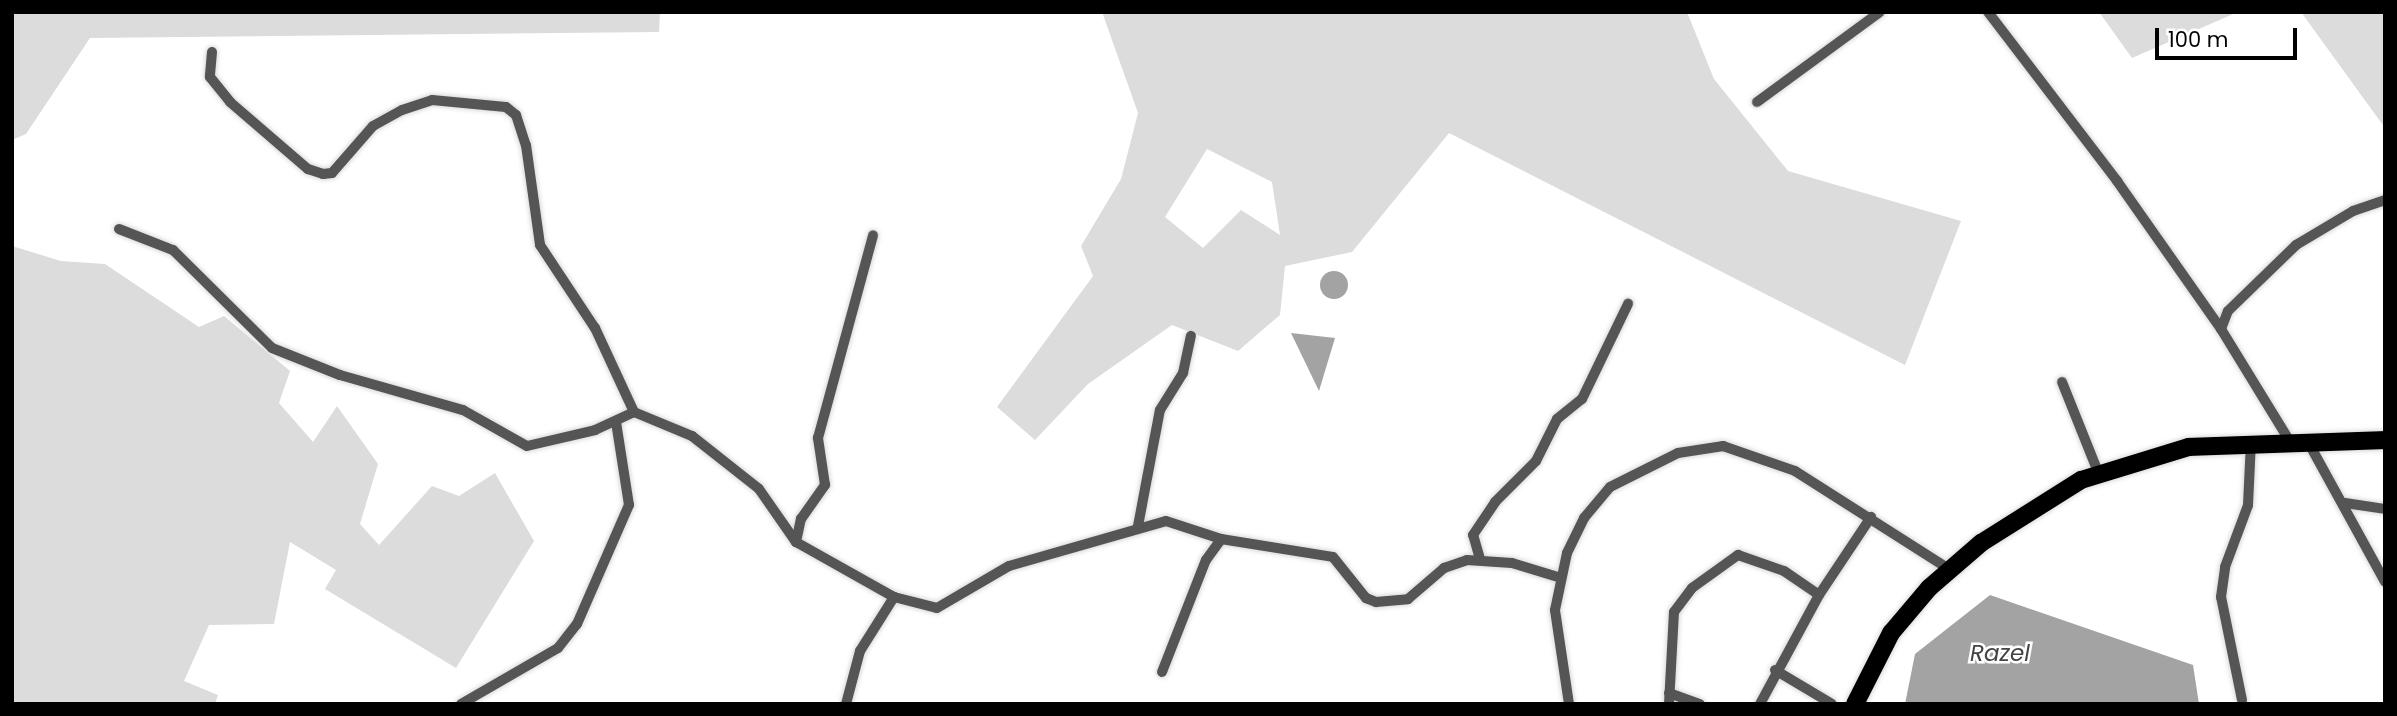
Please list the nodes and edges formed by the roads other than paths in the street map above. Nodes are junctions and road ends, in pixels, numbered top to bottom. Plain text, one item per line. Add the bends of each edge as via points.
1 (1880, 12) edge
2 (1988, 12) edge
3 (212, 52) dead end
4 (1757, 102) dead end
5 (2385, 200) edge
6 (119, 229) dead end
7 (873, 235) dead end
8 (1628, 304) dead end
9 (2221, 328) junction
10 (1191, 336) dead end
11 (2062, 382) dead end
12 (634, 412) junction
13 (616, 422) junction
14 (2298, 440) junction
15 (2385, 440) edge
16 (2251, 442) junction
17 (2098, 472) junction
18 (2345, 503) junction
19 (2385, 509) edge
20 (1871, 517) junction
21 (1138, 526) junction
22 (1221, 539) junction
23 (796, 541) junction
24 (1480, 559) junction
25 (1949, 569) junction
26 (1558, 577) junction
27 (2385, 582) edge
28 (1819, 595) junction
29 (894, 597) junction
30 (1775, 670) junction
31 (1162, 672) dead end
32 (1669, 698) edge
33 (2242, 700) dead end
34 (461, 704) edge
35 (846, 704) edge
36 (1569, 704) edge
37 (1700, 704) edge
38 (1760, 704) edge
39 (1832, 704) edge
40 (1855, 704) edge

1 - 4 street
2 - 9 street
3 - 12 street via 210,77 230,102 308,169 323,174 332,173 373,126 402,110 432,100 506,107 516,116 526,145 540,245 595,328
5 - 9 street via 2353,211 2296,244 2228,311
6 - 13 street via 173,250 262,342 340,376 463,410 527,446
7 - 23 street via 863,279 852,297 839,371 818,438 825,485 801,519
8 - 24 street via 1582,399 1557,419 1536,461 1495,502 1473,535
9 - 14 street
10 - 21 street via 1183,373 1160,410
11 - 17 street
12 - 13 street
12 - 23 street via 716,451 759,489
13 - 34 street via 629,505 577,624 558,648
14 - 15 main road
14 - 16 main road
14 - 18 street
16 - 17 main road via 2165,451
16 - 33 street via 2248,505 2225,567 2221,597
17 - 25 main road via 2010,523
18 - 19 street
18 - 27 street
20 - 25 street
20 - 26 street via 1769,460 1723,446 1701,447 1609,487 1584,518
20 - 28 street
21 - 22 street via 1166,521
21 - 29 street via 1070,552 1009,566 946,606
22 - 24 street via 1333,557 1366,598 1377,603 1408,598 1444,568
22 - 31 street via 1206,560
23 - 29 street
24 - 26 street
25 - 40 main road via 1891,634
26 - 36 street via 1558,649
28 - 30 street
28 - 32 street via 1784,571 1738,555 1692,588 1674,612
29 - 35 street via 860,650
30 - 38 street
30 - 39 street
32 - 37 street

